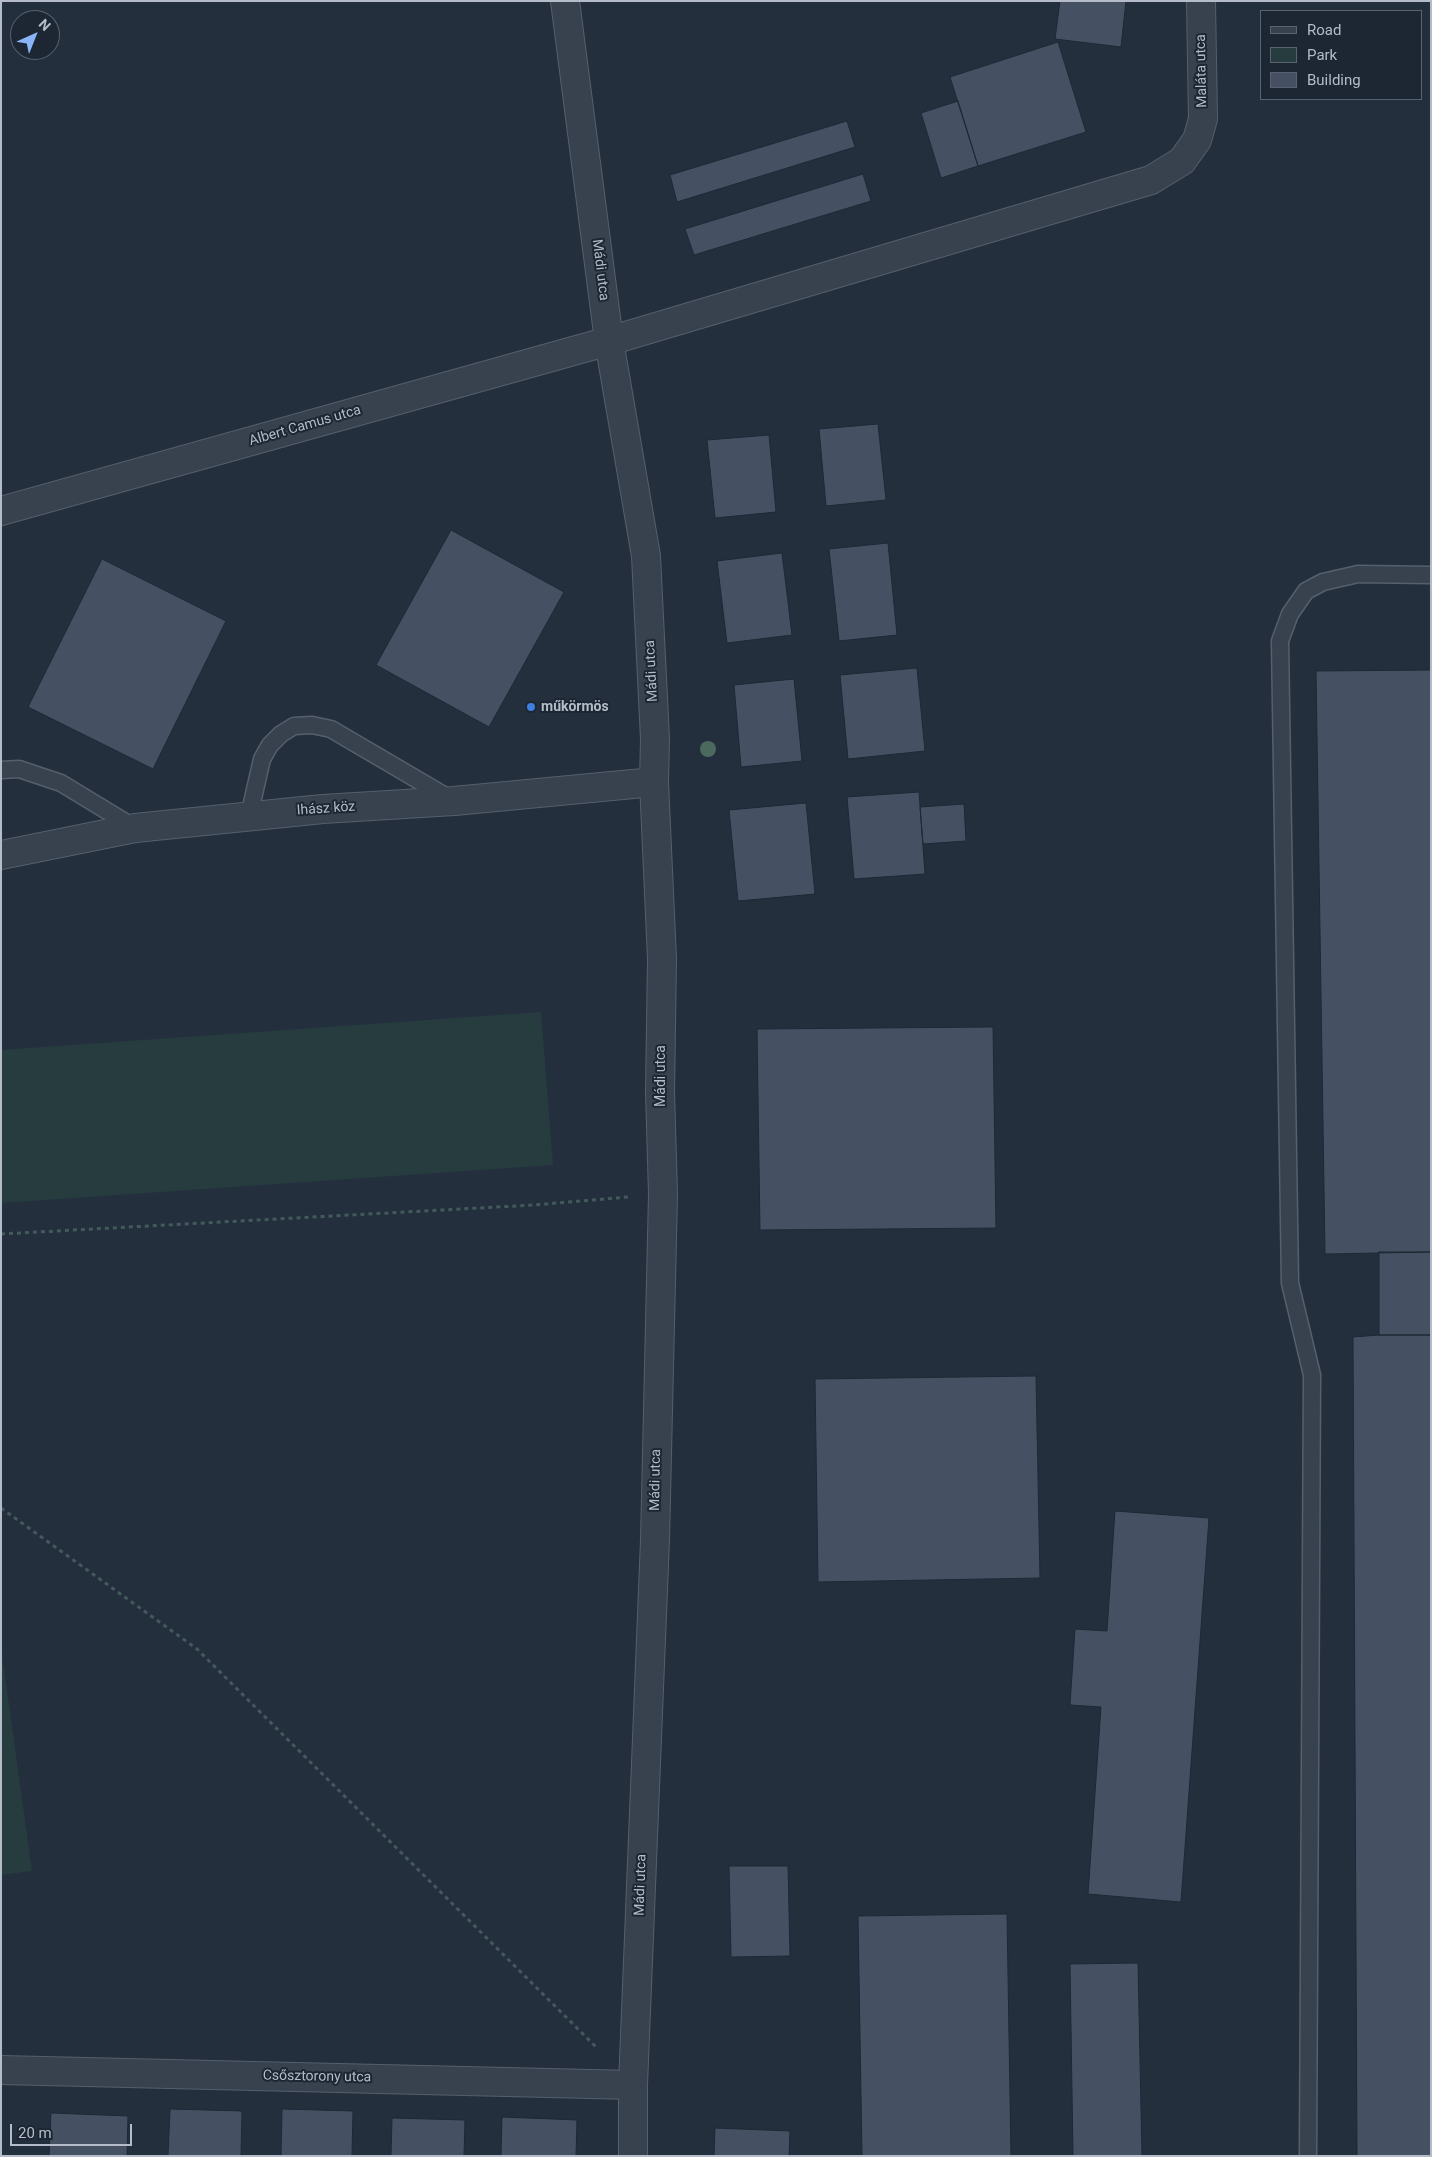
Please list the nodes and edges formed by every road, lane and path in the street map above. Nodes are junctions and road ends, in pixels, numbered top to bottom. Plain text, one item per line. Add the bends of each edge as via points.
1 (565, 1) edge
2 (1201, 1) edge
3 (1197, 140) joint
4 (609, 341) junction
5 (1, 511) edge
6 (1431, 575) edge
7 (1, 770) edge
8 (654, 782) junction
9 (454, 801) junction
10 (249, 816) junction
11 (135, 828) junction
12 (1, 855) edge
13 (663, 1194) junction
14 (1, 1234) edge
15 (1, 1508) edge
16 (1, 2070) edge
17 (633, 2085) junction
18 (632, 2156) edge
19 (1308, 2156) edge

1 - 4 street, Mádi utca
2 - 3 street, Maláta utca via 1203,119
3 - 4 street, Albert Camus utca via 1182,161 1151,180
4 - 5 street, Albert Camus utca
4 - 8 street, Mádi utca via 646,556 655,739
6 - 19 lane via 1358,574 1322,582 1306,591 1290,614 1280,640 1290,1283 1312,1375
7 - 11 lane via 19,769 61,783
8 - 9 street, Ihász köz
8 - 13 street, Mádi utca via 662,959 660,1092
9 - 10 street, Ihász köz
9 - 10 lane via 331,729 294,726 270,745 262,759
10 - 11 street, Ihász köz
11 - 12 street, Ihász köz
13 - 14 path via 534,1205
13 - 17 street, Mádi utca via 655,1540
15 - 17 path via 197,1649
16 - 17 street, Csősztorony utca
17 - 18 street, Mádi utca

